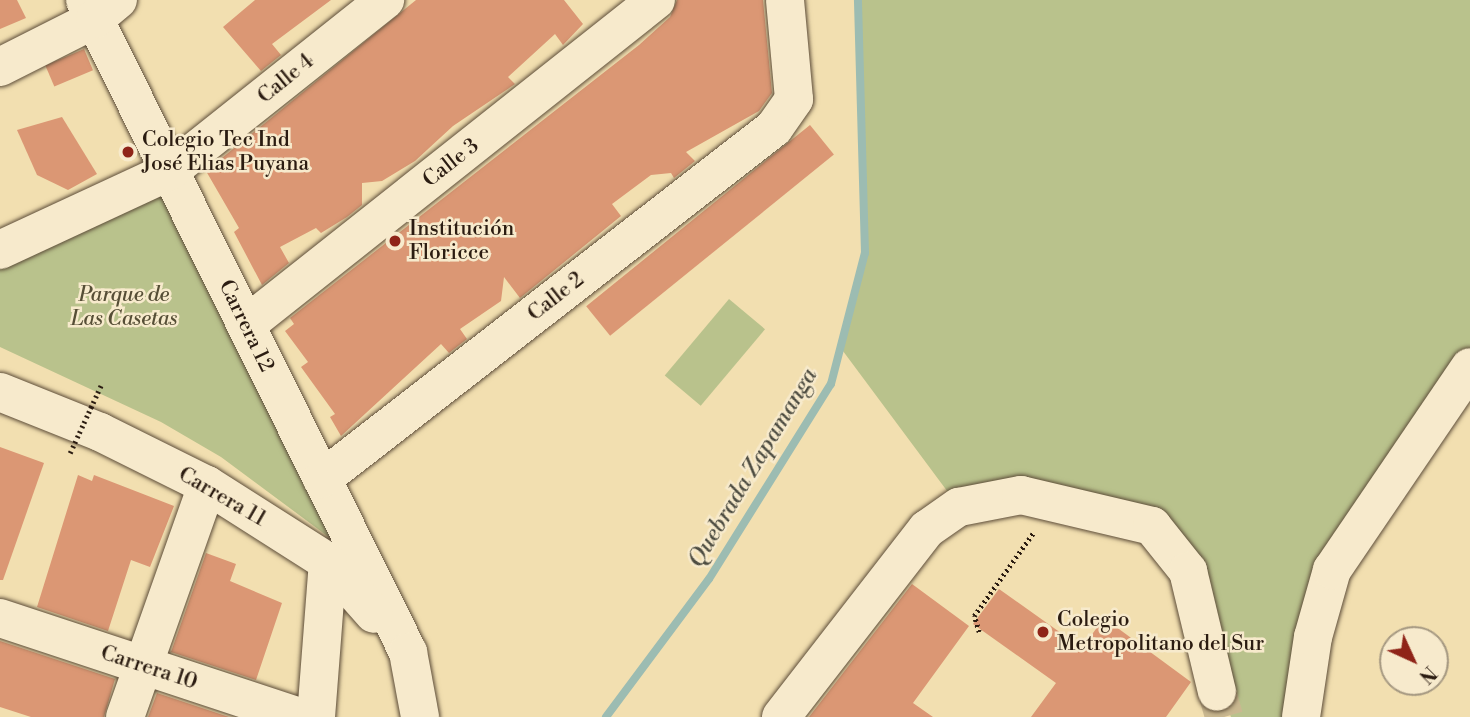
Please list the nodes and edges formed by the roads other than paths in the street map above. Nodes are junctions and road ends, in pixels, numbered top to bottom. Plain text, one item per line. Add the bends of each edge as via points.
1 (385, 0) edge
2 (656, 0) edge
3 (785, 0) edge
4 (99, 6) edge
5 (0, 67) edge
6 (170, 172) junction
7 (0, 250) edge
8 (246, 326) junction
9 (1470, 367) edge
10 (0, 392) edge
11 (322, 478) junction
12 (207, 485) junction
13 (328, 562) junction
14 (0, 618) edge
15 (408, 652) junction
16 (145, 666) junction
17 (1217, 692) tunnel mouth
18 (125, 717) edge
19 (299, 717) edge
20 (316, 717) edge
21 (419, 717) edge
22 (781, 717) edge
23 (1301, 717) edge

1 - 6 street, Calle 4
2 - 8 street, Calle 3
3 - 11 street, Calle 2 via 794,86 788,113
4 - 5 street
4 - 6 street, Carrera 12
6 - 7 street, Calle 4
6 - 8 street, Carrera 12
8 - 11 street, Carrera 12
9 - 23 street via 1332,570 1313,637
10 - 12 street, Carrera 11 via 100,432
11 - 15 street, Carrera 12
12 - 13 street, Carrera 11
12 - 16 street
13 - 15 street, Carrera 11
13 - 20 street
14 - 16 street, Carrera 10
15 - 21 street, Carrera 12
16 - 18 street
16 - 19 street, Carrera 10
17 - 22 street via 1188,572 1152,526 1021,495 959,507 927,529

